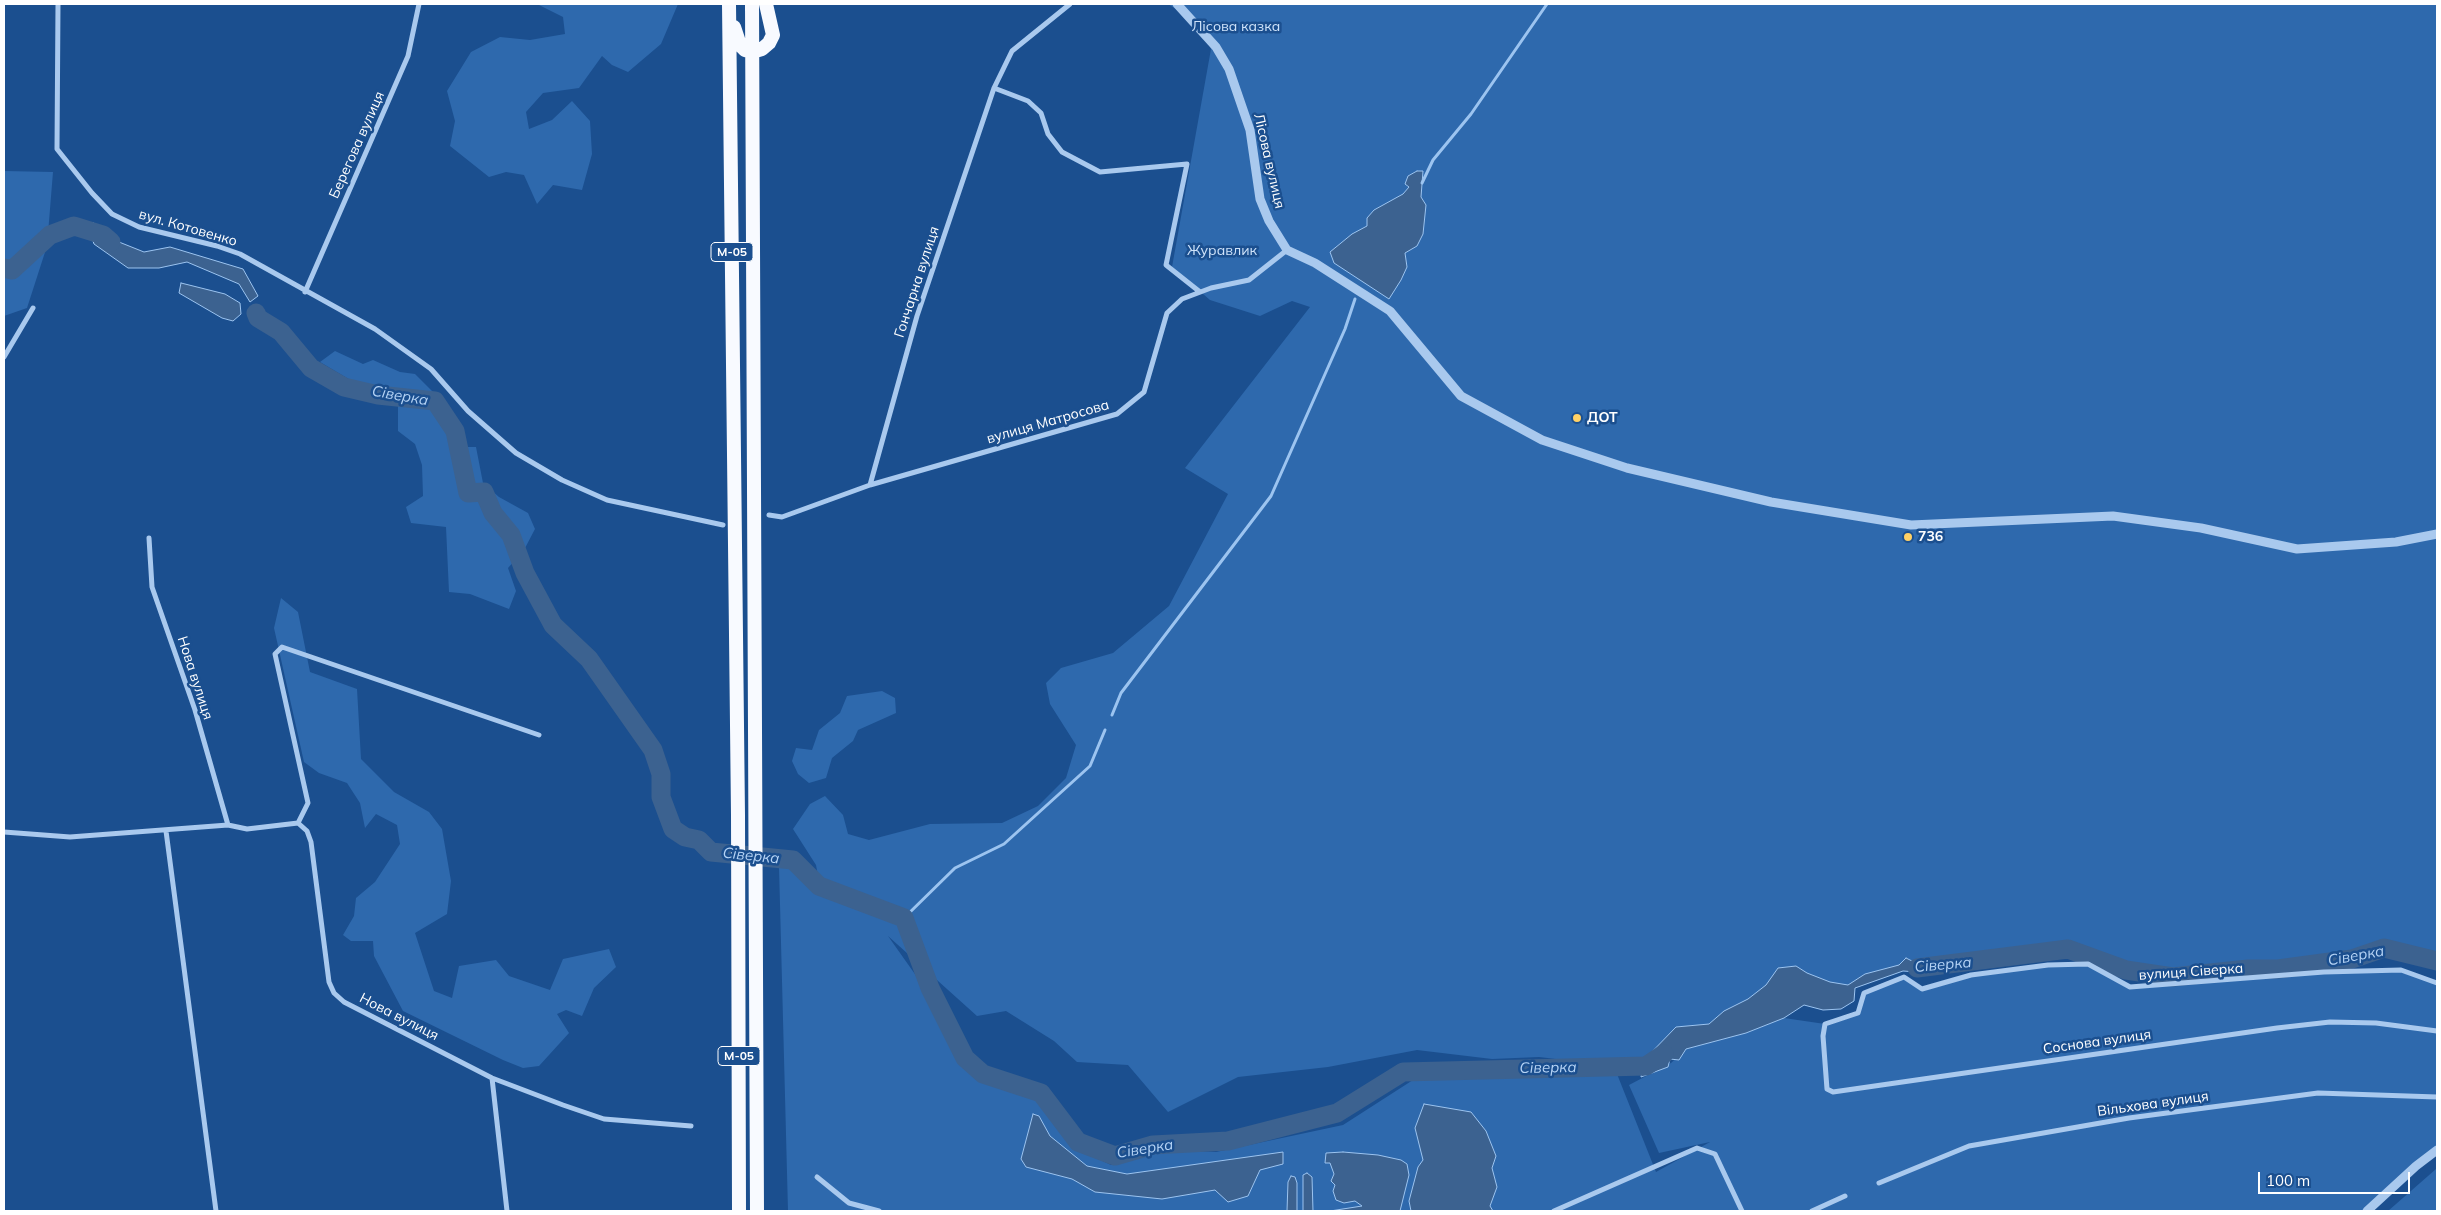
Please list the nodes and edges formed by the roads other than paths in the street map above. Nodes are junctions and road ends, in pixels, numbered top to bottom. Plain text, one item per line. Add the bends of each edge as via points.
1 (58, 4) edge
2 (419, 4) edge
3 (731, 4) edge
4 (752, 4) edge
5 (766, 4) edge
6 (1070, 4) edge
7 (1177, 4) edge
8 (752, 52) junction
9 (994, 88) junction
10 (1287, 250) junction
11 (305, 292) junction
12 (1200, 292) junction
13 (33, 308) dead end
14 (4, 357) edge
15 (870, 485) junction
16 (769, 515) dead end
17 (723, 525) dead end
18 (2437, 534) edge
19 (149, 538) dead end
20 (539, 735) dead end
21 (298, 823) junction
22 (228, 825) junction
23 (166, 831) junction
24 (4, 832) edge
25 (2437, 983) edge
26 (1825, 1024) joint
27 (2437, 1031) edge
28 (492, 1078) junction
29 (2437, 1097) edge
30 (691, 1126) dead end
31 (2437, 1150) edge
32 (817, 1177) dead end
33 (1879, 1183) dead end
34 (1845, 1196) dead end
35 (216, 1211) edge
36 (507, 1211) edge
37 (739, 1211) edge
38 (757, 1211) edge
39 (879, 1211) edge
40 (1554, 1211) edge
41 (1742, 1211) edge
42 (1812, 1211) edge
43 (2367, 1211) edge

1 - 11 street, вул. Котовенко via 57,150 101,204 118,218 139,227 235,252
2 - 11 street, Берегова вулиця via 408,56
3 - 8 highway via 735,34 740,45
3 - 37 highway, М-05
4 - 8 highway, М-05
5 - 8 highway via 773,35 762,49
6 - 9 street, Гончарна вулиця via 1012,51
7 - 10 street, Лісова вулиця via 1216,47 1229,70 1250,130 1260,199
8 - 38 highway, М-05
9 - 12 street via 1028,101 1041,113 1048,134 1062,152 1100,172 1187,164 1166,265
9 - 15 street, Гончарна вулиця via 917,316
10 - 12 street, вулиця Матросова via 1249,280
10 - 18 street via 1315,263 1390,311 1461,396 1542,440 1627,468 1771,502 1911,525 2114,516 2201,528 2296,549 2396,542
11 - 17 street, вул. Котовенко via 390,339 430,369 468,412 516,453 562,480 607,500
12 - 15 street, вулиця Матросова via 1182,299 1167,313 1144,392 1118,414
13 - 14 street
15 - 16 street, вулиця Матросова via 782,517
19 - 22 street, Нова вулиця via 152,587 195,710
20 - 21 street via 282,647 275,654 308,803
21 - 22 street via 247,829
21 - 28 street, Нова вулиця via 307,831 311,842 329,982 334,993 344,1002
22 - 23 street
23 - 24 street via 70,837
23 - 35 street
25 - 26 street, вулиця Сіверка via 2402,970 2324,972 2130,988 2088,964 2048,965 1971,975 1922,990 1904,977 1864,993 1858,1013
26 - 27 street, Соснова вулиця via 1822,1036 1827,1089 1833,1092 2330,1022
28 - 30 street, Нова вулиця via 604,1119
28 - 36 street
29 - 33 street, Вільхова вулиця via 2318,1093 2120,1120 1969,1146
31 - 43 street
32 - 39 street via 849,1203
34 - 42 street
40 - 41 street via 1697,1148 1715,1154

